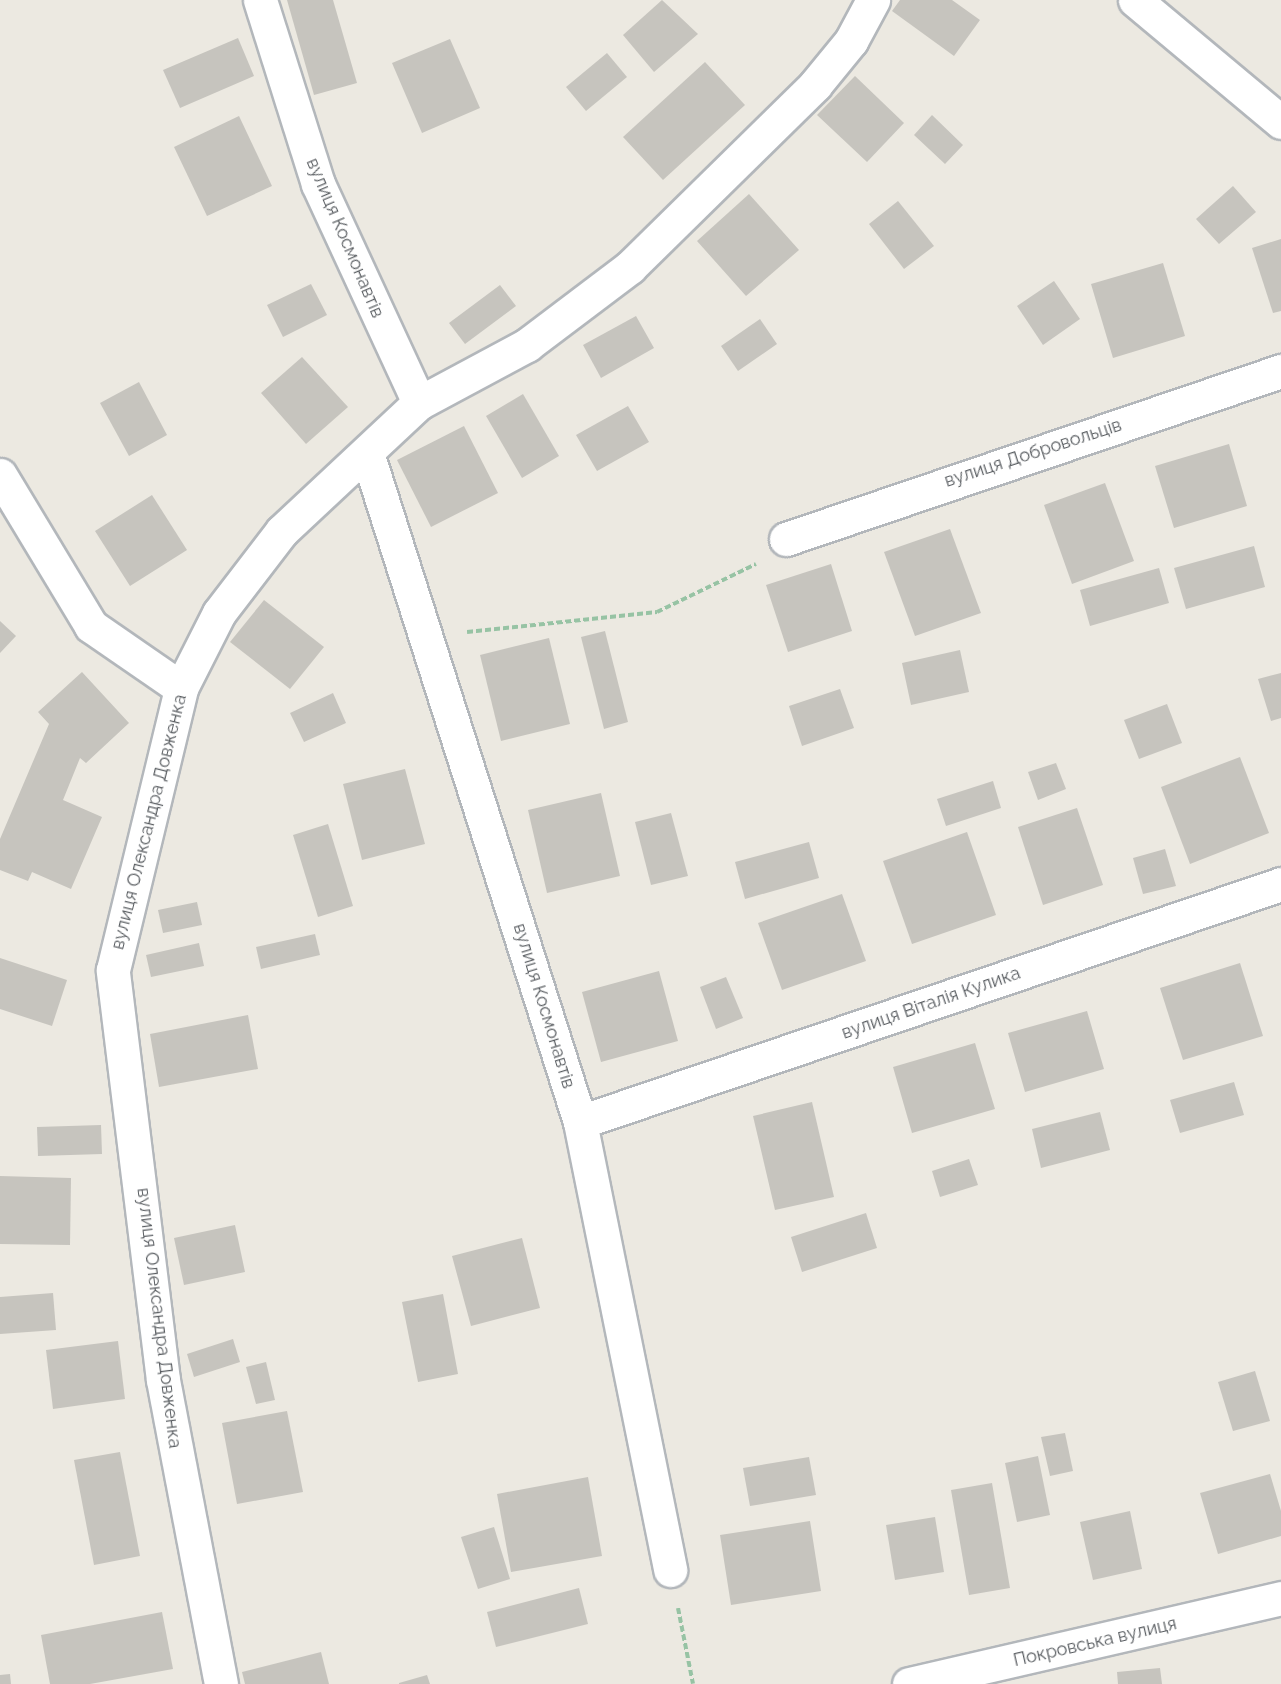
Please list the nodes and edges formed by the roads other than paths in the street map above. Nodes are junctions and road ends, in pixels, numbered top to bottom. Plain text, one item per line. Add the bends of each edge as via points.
1 (260, 0) edge
2 (873, 0) edge
3 (1135, 0) edge
4 (1281, 122) edge
5 (1281, 371) edge
6 (418, 403) junction
7 (368, 456) junction
8 (0, 475) edge
9 (786, 539) road end
10 (181, 688) junction
11 (1281, 884) edge
12 (580, 1122) junction
13 (670, 1570) road end
14 (1281, 1598) edge
15 (221, 1684) edge
16 (909, 1684) edge

1 - 6 street, вулиця Космонавтів via 318,184
2 - 6 street, вулиця Олександра Довженка via 851,40 815,85 630,267 527,345
3 - 4 street
5 - 9 street, вулиця Добровольців
6 - 7 street, вулиця Олександра Довженка
7 - 10 street, вулиця Олександра Довженка via 282,531 219,613
7 - 12 street, вулиця Космонавтів
8 - 10 street via 91,626
10 - 15 street, вулиця Олександра Довженка via 113,970 163,1380
11 - 12 street, вулиця Віталія Кулика
12 - 13 street, вулиця Космонавтів
14 - 16 street, Покровська вулиця

